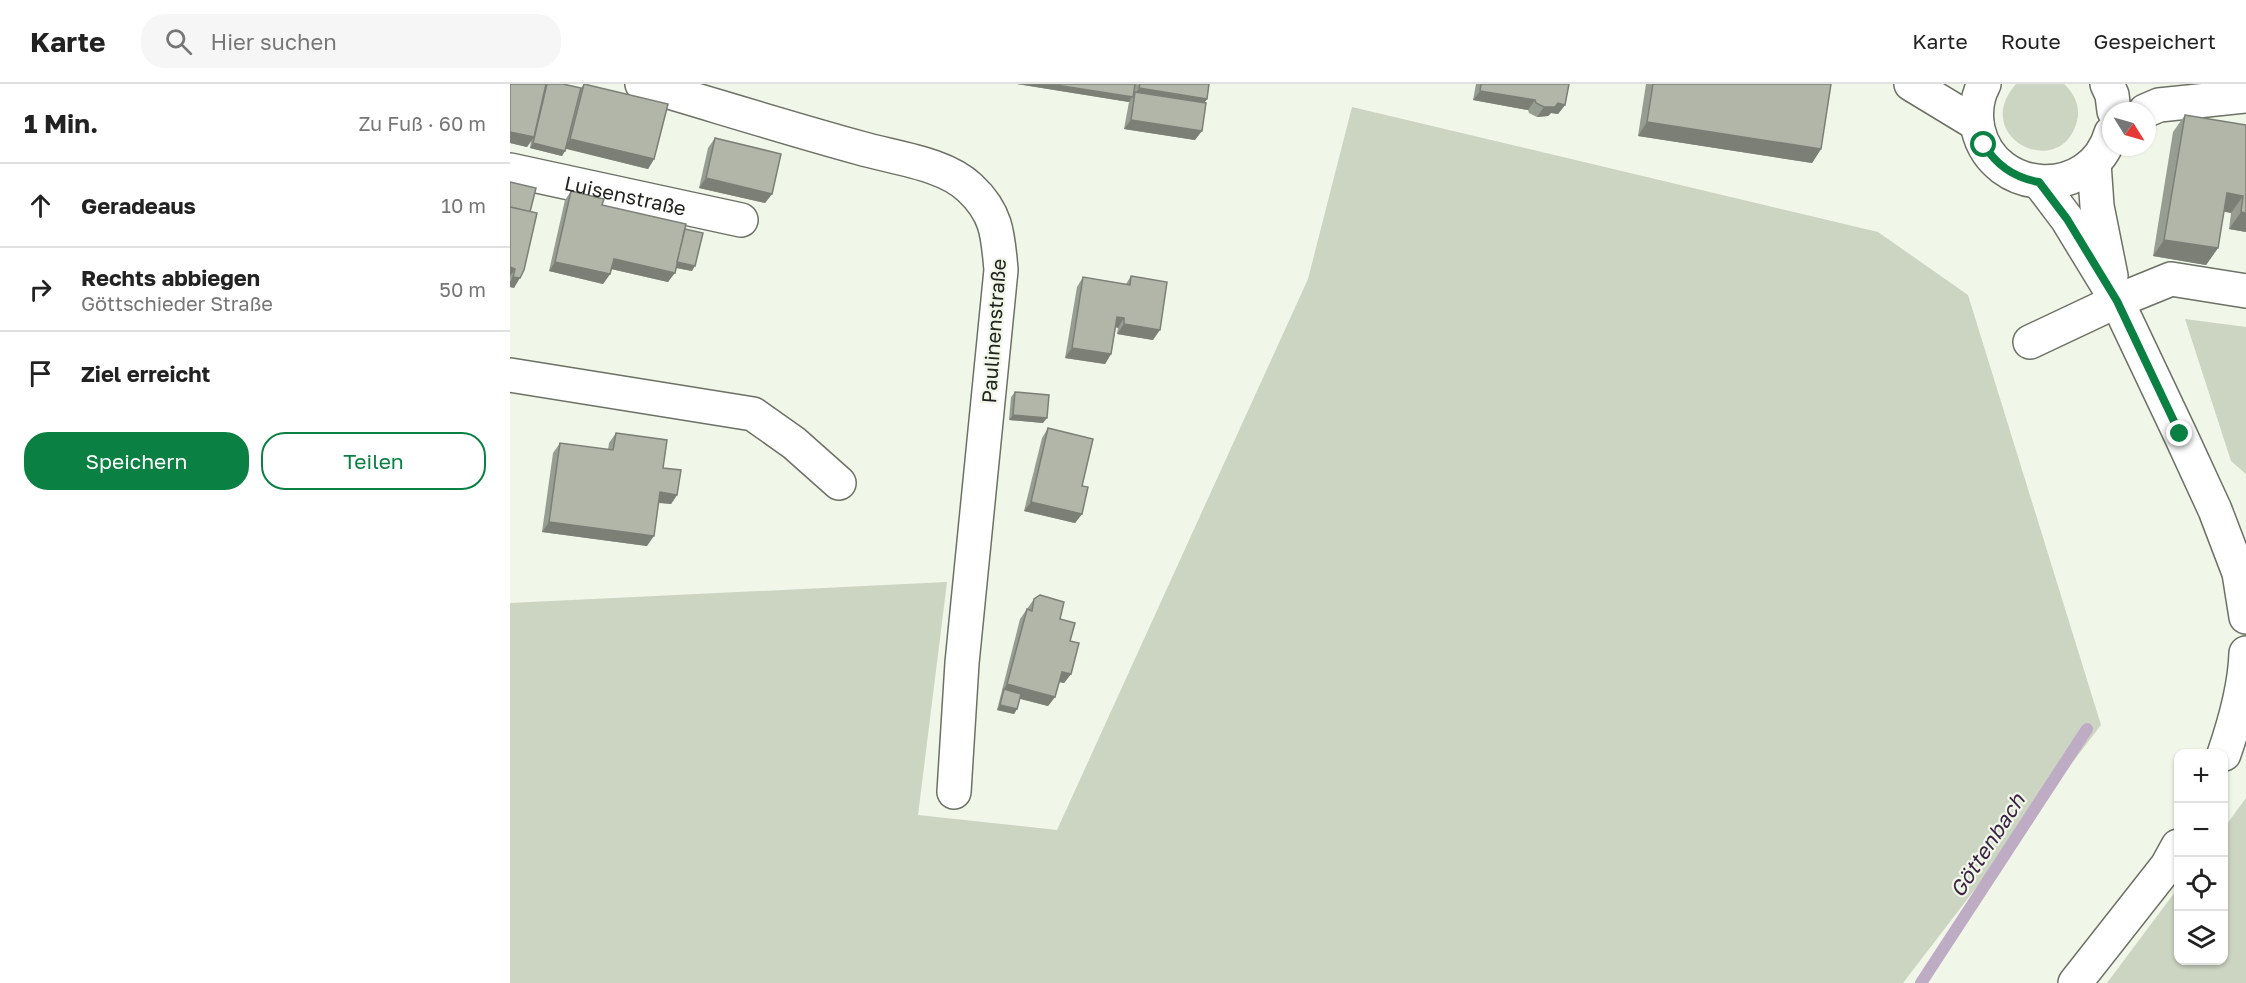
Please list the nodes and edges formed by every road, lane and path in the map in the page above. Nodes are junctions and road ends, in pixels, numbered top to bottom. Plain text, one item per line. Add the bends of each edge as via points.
1 (642, 84) edge
2 (1911, 84) edge
3 (1984, 84) edge
4 (2107, 84) edge
5 (2234, 84) edge
6 (2246, 87) edge
7 (2246, 96) edge
8 (2113, 102) edge
9 (2156, 106) edge
10 (1977, 124) junction
11 (2102, 152) edge
12 (2094, 162) junction
13 (510, 170) edge
14 (2039, 182) junction
15 (741, 219) dead end
16 (2246, 291) edge
17 (2117, 301) junction
18 (2030, 342) dead end
19 (510, 375) edge
20 (839, 483) dead end
21 (2246, 617) edge
22 (2246, 653) edge
23 (2225, 749) edge
24 (954, 792) dead end
25 (2174, 853) edge
26 (2075, 983) edge

1 - 24 street, Paulinenstraße via 947,172 969,186 989,208 998,234 1001,270 962,663
2 - 10 street
3 - 10 street via 1978,100
4 - 8 street
5 - 6 street
7 - 9 street
10 - 14 street via 1984,145 1998,164 2017,176
11 - 12 street
12 - 14 street via 2073,177
12 - 17 street via 2097,206
13 - 15 street, Luisenstraße
14 - 17 street via 2067,219
16 - 17 street via 2171,279
17 - 18 street
17 - 21 street via 2215,510 2239,573
19 - 20 street via 753,414 794,443
22 - 23 street via 2232,732
25 - 26 street

